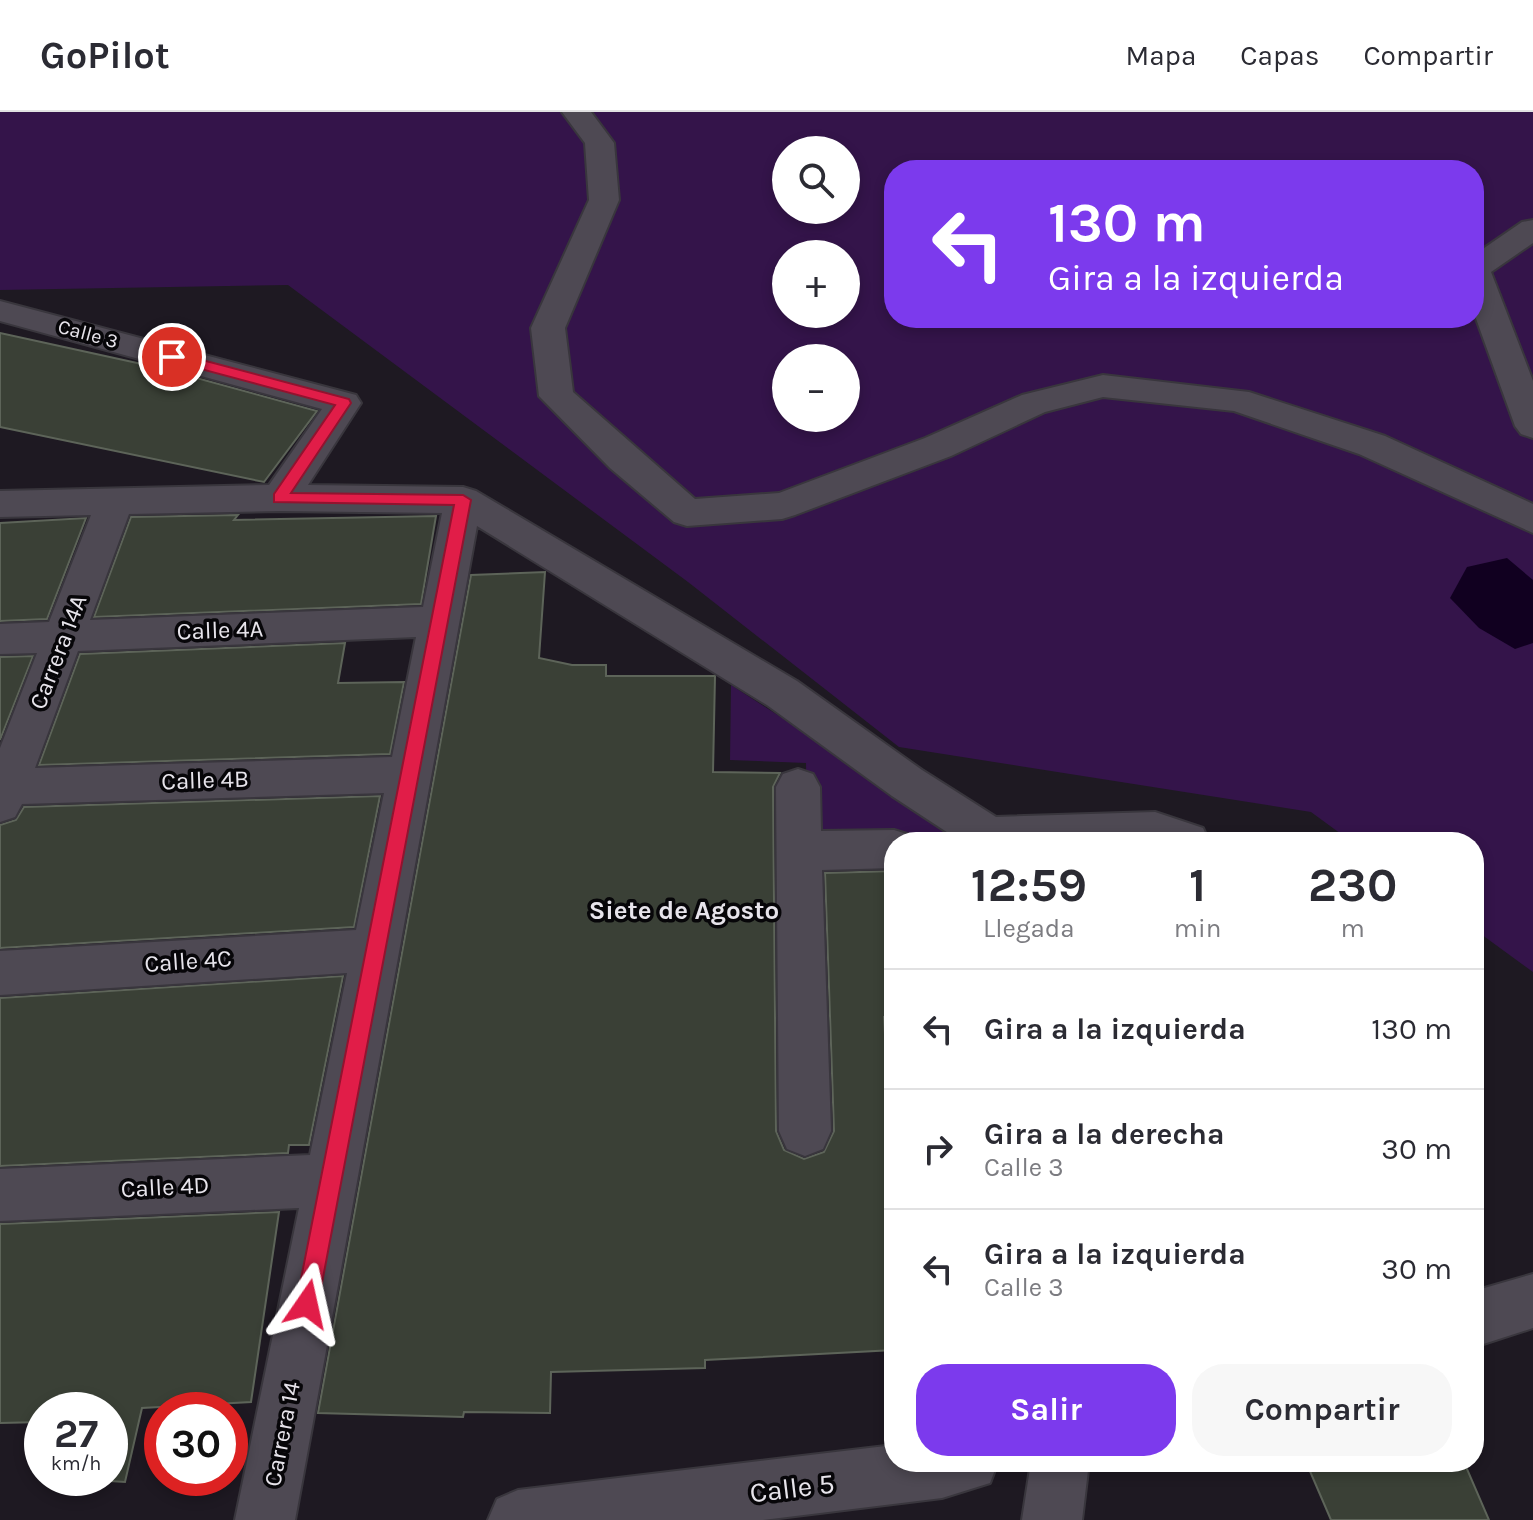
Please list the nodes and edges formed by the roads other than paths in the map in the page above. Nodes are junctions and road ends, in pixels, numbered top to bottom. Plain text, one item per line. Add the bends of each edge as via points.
1 (576, 112) edge
2 (1533, 229) edge
3 (1484, 262) edge
4 (1484, 296) edge
5 (0, 311) edge
6 (1533, 426) edge
7 (280, 498) junction
8 (463, 500) junction
9 (115, 501) junction
10 (0, 504) edge
11 (1533, 520) edge
12 (439, 621) junction
13 (64, 636) junction
14 (0, 639) edge
15 (410, 774) junction
16 (798, 787) dead end
17 (2, 792) edge
18 (971, 832) edge
19 (1133, 832) edge
20 (1158, 832) edge
21 (884, 849) edge
22 (799, 851) junction
23 (375, 950) junction
24 (0, 973) edge
25 (805, 1131) dead end
26 (331, 1180) junction
27 (0, 1195) edge
28 (1533, 1301) edge
29 (1484, 1316) edge
30 (917, 1472) edge
31 (1059, 1472) edge
32 (265, 1520) edge
33 (518, 1520) edge
34 (1052, 1520) edge

1 - 11 street via 599,143 604,200 548,328 556,396 687,513 782,506 938,447 1034,403 1103,386 1237,400 1372,445
2 - 3 street
4 - 6 street
5 - 7 street, Calle 3 via 344,403
7 - 8 street
7 - 9 street
8 - 12 street, Carrera 14
8 - 18 street via 782,693
9 - 10 street
9 - 13 street, Carrera 14A
12 - 13 street, Calle 4A
12 - 15 street, Carrera 14
13 - 14 street, Calle 4A
13 - 17 street, Carrera 14A
15 - 17 street, Calle 4B
15 - 23 street, Carrera 14
16 - 22 street
19 - 20 street
21 - 22 street
22 - 25 street
23 - 24 street, Calle 4C
23 - 26 street, Carrera 14
26 - 27 street, Calle 4D
26 - 32 street, Carrera 14
28 - 29 street
30 - 33 street, Calle 5
31 - 34 street

